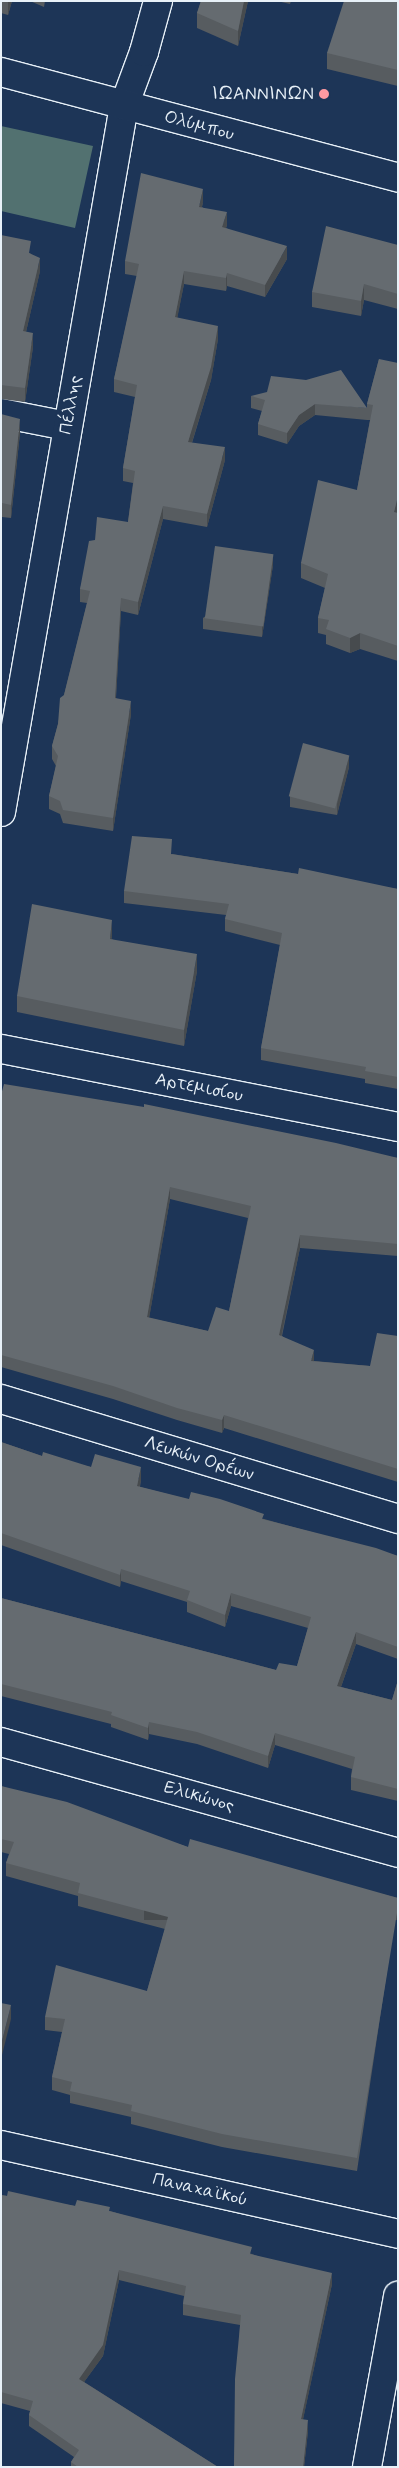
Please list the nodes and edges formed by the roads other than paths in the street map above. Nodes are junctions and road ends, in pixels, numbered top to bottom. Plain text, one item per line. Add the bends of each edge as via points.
1 (158, 1) edge
2 (1, 72) edge
3 (124, 106) junction
4 (398, 178) edge
5 (1, 413) edge
6 (67, 426) junction
7 (1, 812) edge
8 (1, 1049) edge
9 (398, 1127) edge
10 (1, 1399) edge
11 (398, 1518) edge
12 (1, 1742) edge
13 (398, 1853) edge
14 (1, 2145) edge
15 (398, 2234) edge
16 (398, 2296) edge
17 (367, 2467) edge

1 - 3 street, Πέλλης
2 - 3 street, Ολύμπου
3 - 4 street, Ολύμπου
3 - 6 street, Πέλλης
5 - 6 street
6 - 7 street, Πέλλης
8 - 9 street, Αρτεμισίου
10 - 11 street, Λευκών Ορέων
12 - 13 street, Ελικώνος
14 - 15 street, Παναχαϊκού
16 - 17 street

